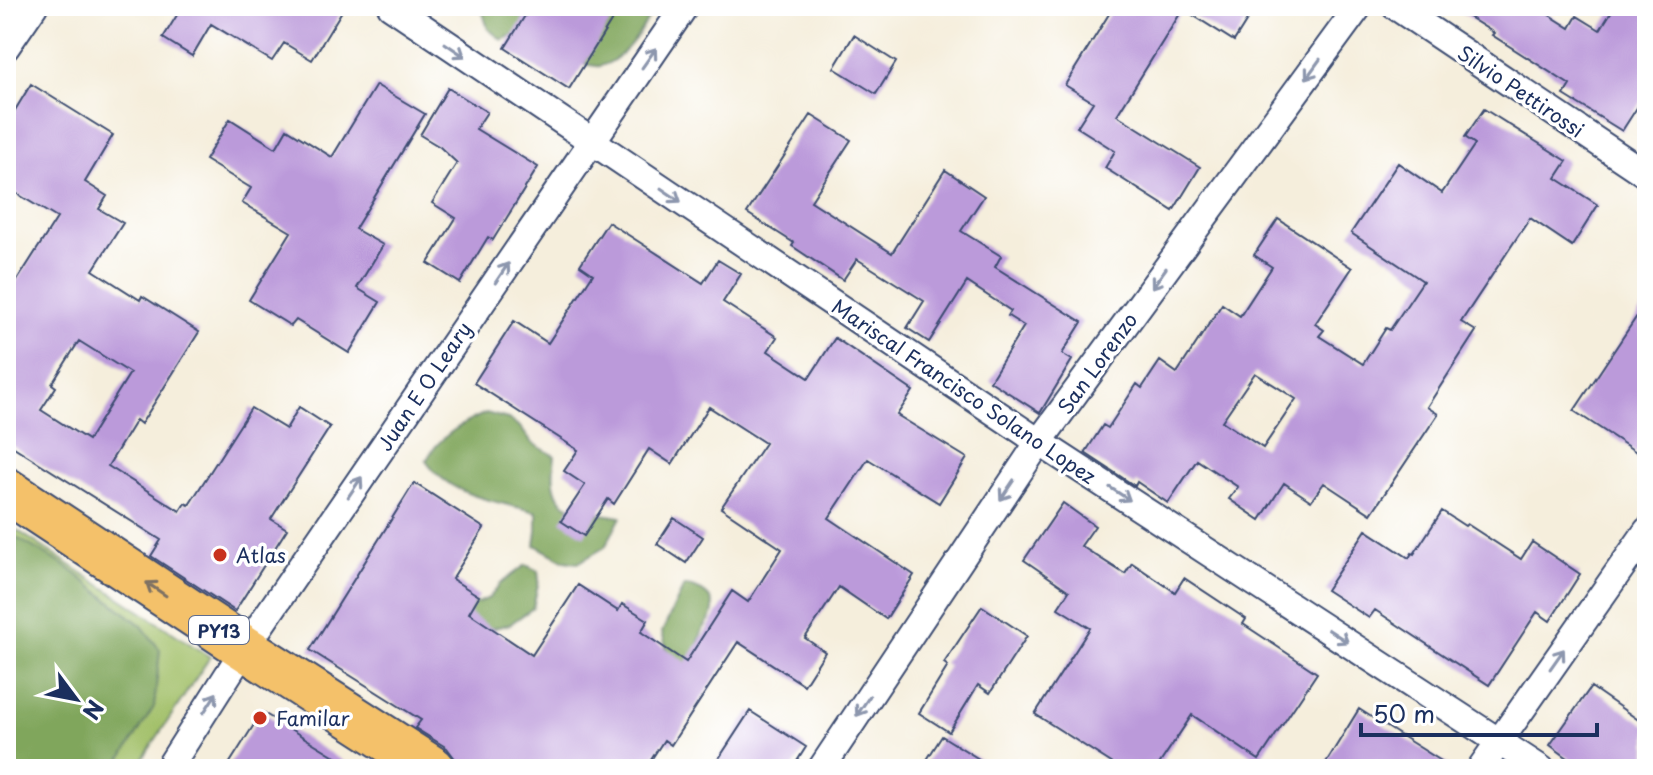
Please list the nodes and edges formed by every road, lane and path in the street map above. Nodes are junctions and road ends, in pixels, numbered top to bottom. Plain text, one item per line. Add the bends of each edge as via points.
1 (34, 6) edge
2 (391, 6) edge
3 (685, 6) edge
4 (1359, 6) edge
5 (1395, 6) edge
6 (6, 47) edge
7 (591, 141) junction
8 (1647, 175) edge
9 (1039, 442) junction
10 (6, 490) edge
11 (1647, 531) edge
12 (245, 648) junction
13 (1500, 742) junction
14 (168, 769) edge
15 (433, 769) edge
16 (821, 769) edge
17 (1480, 769) edge
18 (1541, 769) edge

1 - 6 street
2 -> 7 street, Mariscal Francisco Solano Lopez
7 -> 3 street, Juan E O Leary
4 -> 9 street, San Lorenzo
5 - 8 street, Silvio Pettirossi
7 -> 9 street, Mariscal Francisco Solano Lopez
12 -> 7 street, Juan E O Leary
9 -> 13 street, Mariscal Francisco Solano Lopez
9 -> 16 street, San Lorenzo
12 -> 10 highway, PY13
13 -> 11 street
14 -> 12 street, Juan E O Leary
12 - 15 highway, PY13
13 - 17 street
13 - 18 street, Mariscal Francisco Solano Lopez

